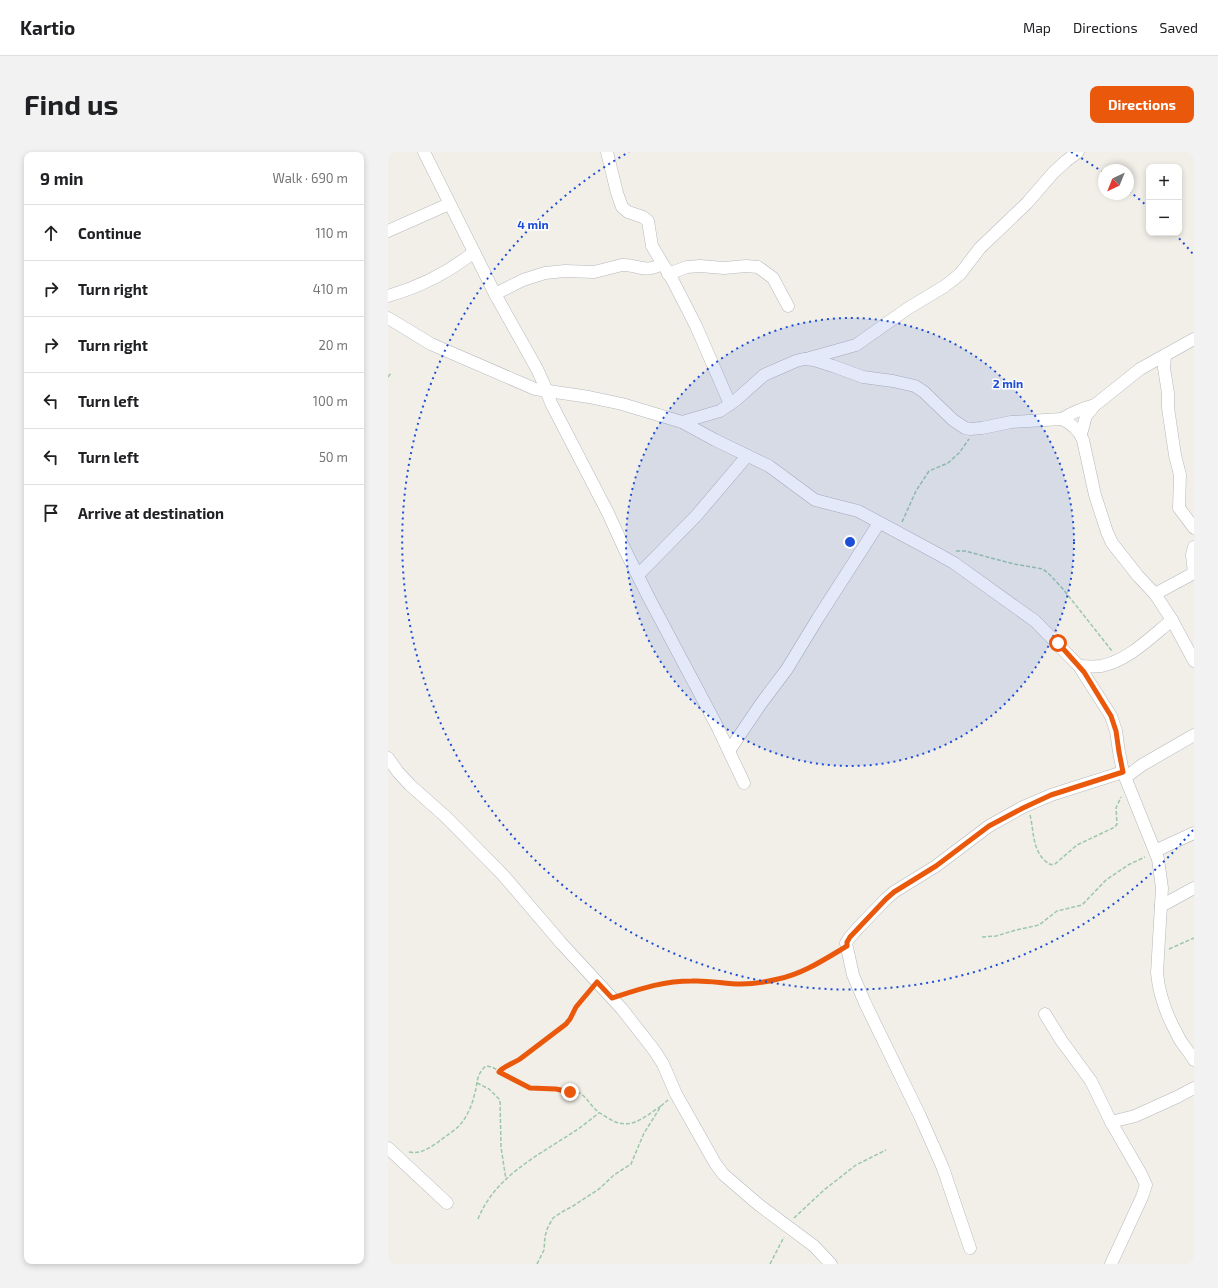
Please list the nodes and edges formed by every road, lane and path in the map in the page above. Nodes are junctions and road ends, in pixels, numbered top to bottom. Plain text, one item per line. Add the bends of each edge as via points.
1 (424, 152) edge
2 (607, 152) edge
3 (1078, 152) edge
4 (449, 204) junction
5 (388, 231) edge
6 (474, 252) junction
7 (665, 269) junction
8 (495, 294) junction
9 (388, 296) edge
10 (788, 306) dead end
11 (388, 318) edge
12 (1194, 339) edge
13 (1164, 355) junction
14 (804, 360) junction
15 (391, 373) dead end
16 (388, 377) edge
17 (547, 392) junction
18 (730, 404) junction
19 (1095, 405) junction
20 (1062, 419) junction
21 (682, 422) junction
22 (976, 429) junction
23 (1081, 434) junction
24 (747, 456) junction
25 (879, 523) junction
26 (1194, 528) edge
27 (899, 533) junction
28 (1194, 547) edge
29 (943, 557) junction
30 (1194, 573) edge
31 (638, 576) junction
32 (1155, 594) junction
33 (1172, 620) junction
34 (1119, 660) junction
35 (1194, 662) edge
36 (1079, 666) junction
37 (1194, 735) edge
38 (729, 751) junction
39 (388, 758) edge
40 (1126, 777) junction
41 (744, 783) dead end
42 (1028, 805) junction
43 (1194, 833) edge
44 (1155, 851) junction
45 (1194, 888) edge
46 (1160, 906) junction
47 (982, 937) dead end
48 (1194, 938) edge
49 (847, 946) junction
50 (1158, 953) junction
51 (597, 982) junction
52 (612, 998) junction
53 (1045, 1014) dead end
54 (1194, 1060) edge
55 (499, 1072) junction
56 (476, 1082) junction
57 (1194, 1088) edge
58 (676, 1094) junction
59 (661, 1106) junction
60 (599, 1113) junction
61 (1111, 1122) junction
62 (388, 1148) edge
63 (886, 1150) dead end
64 (408, 1152) dead end
65 (506, 1180) junction
66 (447, 1203) dead end
67 (478, 1219) dead end
68 (788, 1226) junction
69 (970, 1248) dead end
70 (538, 1264) edge
71 (770, 1264) edge
72 (831, 1264) edge
73 (1111, 1264) edge

1 - 4 street
2 - 7 street via 622,207 646,219 652,246
3 - 14 street via 1053,173 1027,203 980,248 960,274 945,286 856,345
4 - 5 street
4 - 6 street
6 - 8 street
6 - 9 street via 434,277
7 - 8 street via 626,265 594,272 545,273 523,280
7 - 10 street via 700,266 758,267 773,278
7 - 18 street via 696,326
8 - 17 street via 537,368
11 - 17 street via 431,344 528,387
12 - 13 street
13 - 19 street via 1140,369
13 - 26 street via 1168,408 1180,475 1179,508
14 - 18 street via 764,375
14 - 22 street via 814,360 863,377 915,386 953,420 965,428
15 - 16 path
17 - 21 street via 622,404
17 - 31 street
18 - 21 street via 720,411
19 - 20 street
19 - 23 street via 1083,422
20 - 22 street via 1011,422
20 - 23 street via 1072,424
21 - 24 street
22 - 27 path via 948,464 929,471 910,503
23 - 32 street via 1106,532 1138,576
24 - 25 street via 769,466 815,500 858,511
24 - 31 street via 696,516
25 - 27 street
25 - 38 street via 787,669
27 - 29 street
28 - 30 street
29 - 34 path via 959,550 1043,569 1064,590
29 - 36 street via 1035,621
30 - 32 street
31 - 38 street
32 - 33 street
33 - 34 street
33 - 35 street
34 - 36 street via 1100,666
36 - 40 street via 1111,716
37 - 40 street
38 - 41 street
39 - 51 street via 407,782 503,875
40 - 42 street via 1051,795
40 - 42 path via 1116,808 1115,827 1077,846 1052,865 1036,848
40 - 44 street
42 - 49 street via 989,826 936,866 894,892 850,937
43 - 44 street
44 - 46 street via 1161,880
44 - 47 path via 1106,880 1082,905 1058,911 1039,925
45 - 46 street
46 - 50 street
48 - 50 path
49 - 52 path via 803,970 761,983 677,981 656,984
49 - 69 street via 853,974 865,1004 943,1168
50 - 54 street via 1158,985 1167,1013 1177,1035
51 - 52 street
51 - 55 path via 576,1007 566,1024
52 - 58 street via 654,1050
53 - 61 street via 1091,1081
55 - 56 path via 486,1066
55 - 60 path via 530,1088 580,1093
56 - 64 path via 475,1094 462,1123 427,1150
56 - 65 path via 489,1089 500,1100 501,1147
57 - 61 street via 1135,1116
58 - 59 path
58 - 68 street via 723,1174 747,1196
59 - 60 path via 627,1125 610,1120
59 - 70 path via 644,1133 630,1164 599,1189 553,1218 545,1236 544,1250
60 - 65 path via 535,1156
61 - 73 street via 1146,1185
62 - 66 street
63 - 68 path via 842,1176 809,1203
65 - 67 path via 488,1198
68 - 71 path
68 - 72 street via 814,1246

